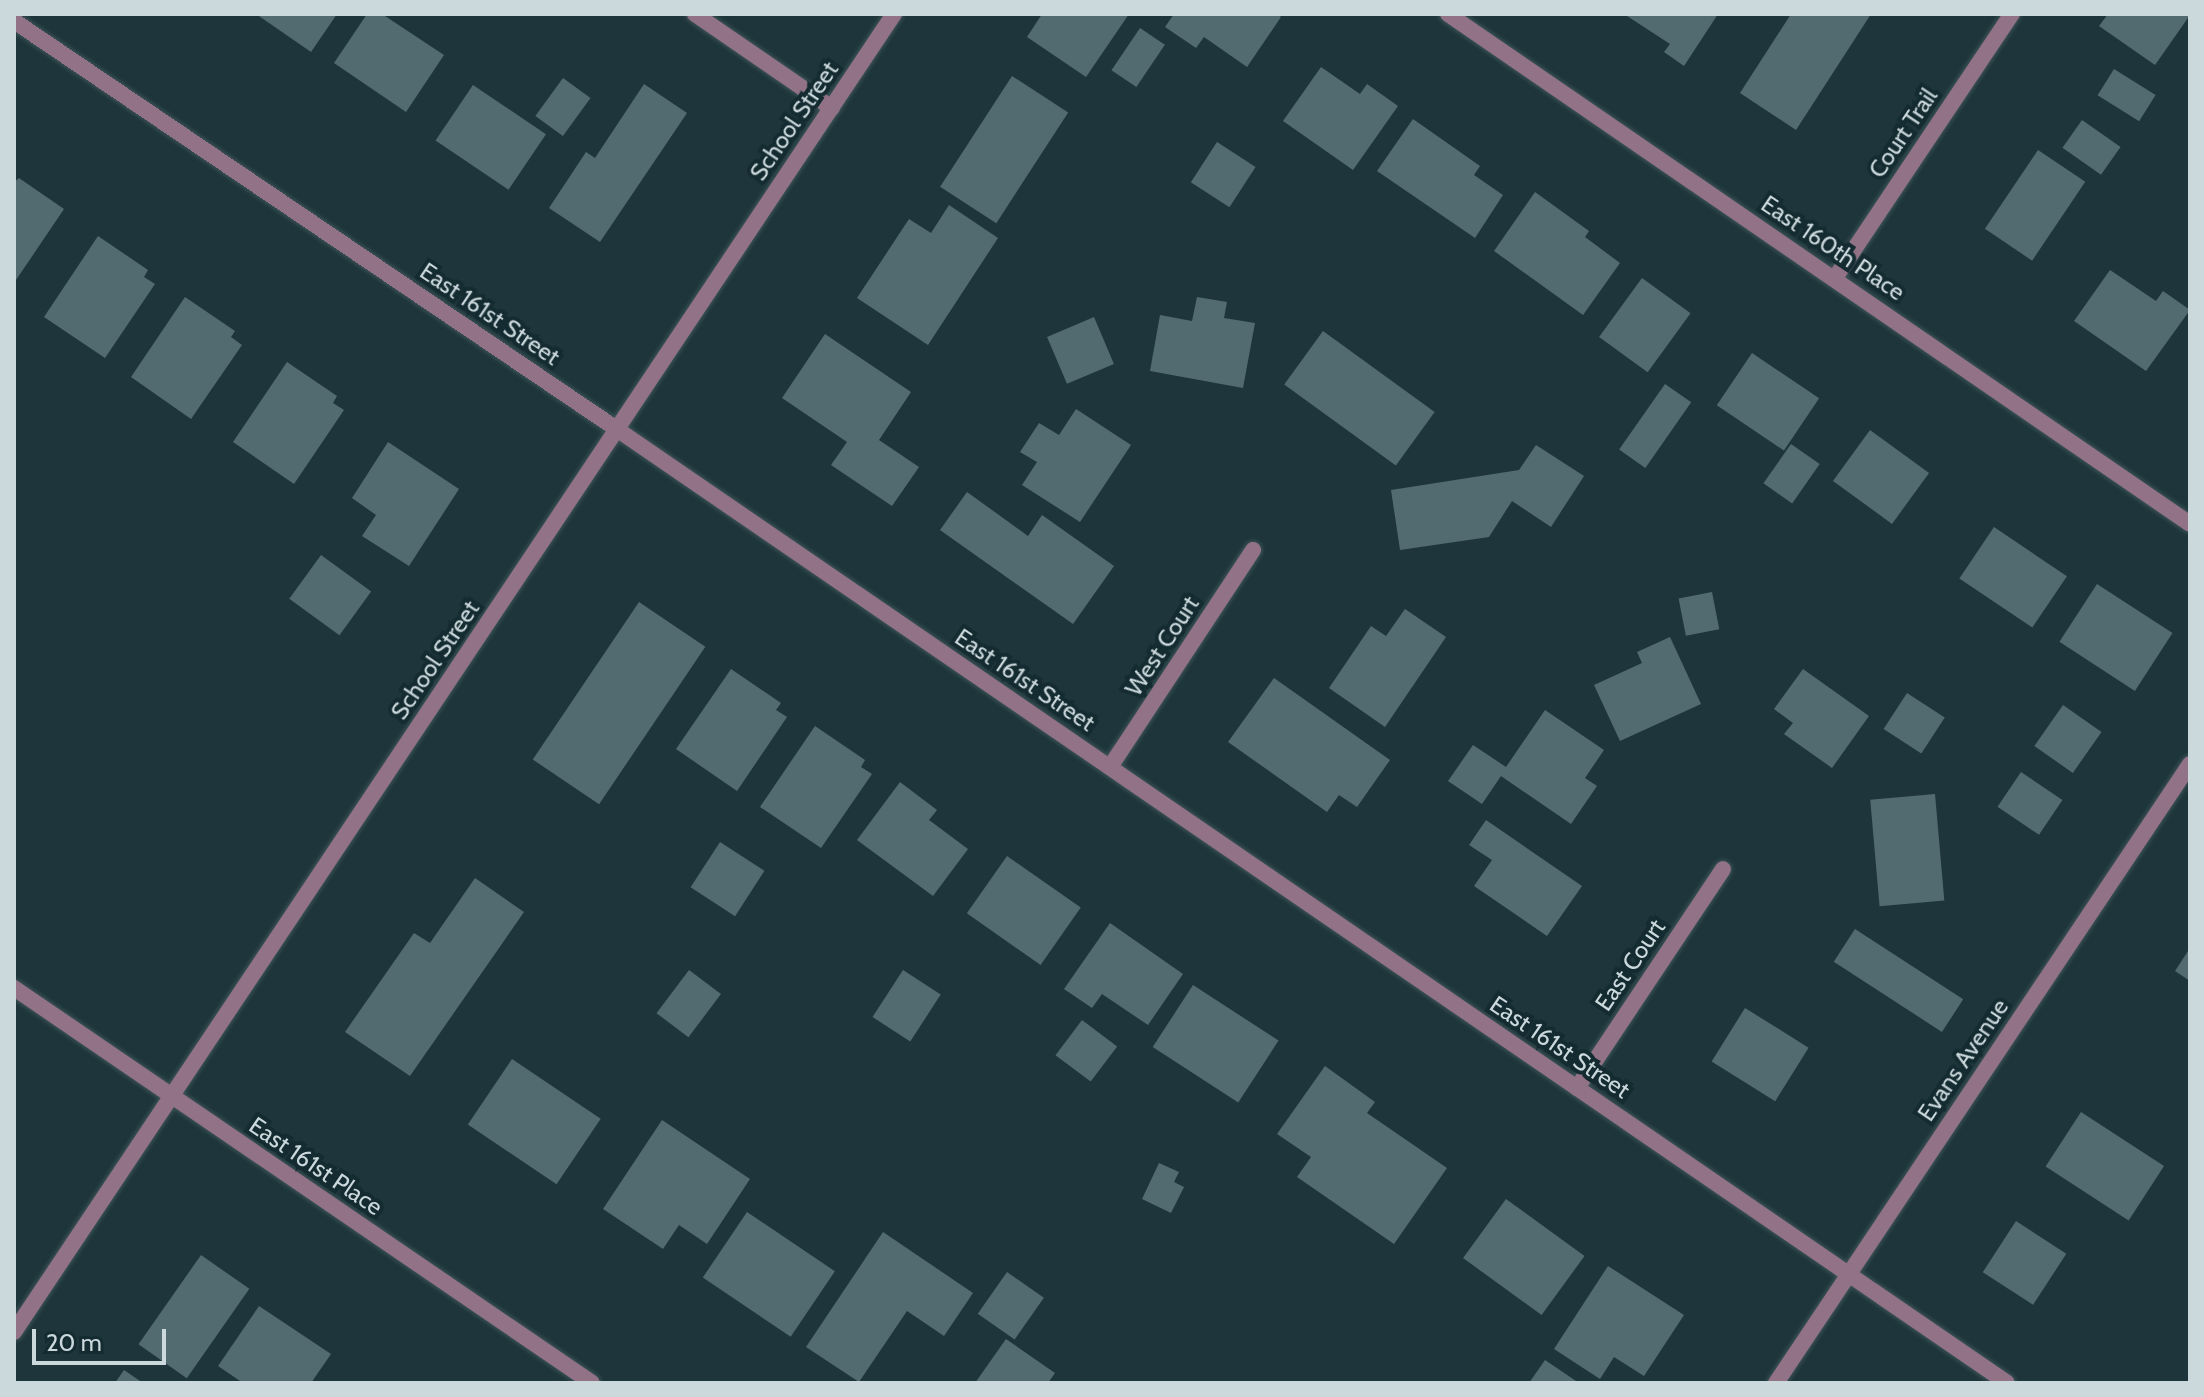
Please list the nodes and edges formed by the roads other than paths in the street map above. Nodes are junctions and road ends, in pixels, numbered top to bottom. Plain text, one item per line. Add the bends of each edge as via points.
1 (695, 14) edge
2 (894, 14) edge
3 (1448, 14) edge
4 (2012, 14) edge
5 (14, 21) edge
6 (832, 108) junction
7 (1835, 278) junction
8 (618, 430) junction
9 (2190, 524) edge
10 (1253, 550) dead end
11 (2190, 764) edge
12 (1110, 767) junction
13 (1723, 869) dead end
14 (14, 988) edge
15 (1577, 1088) junction
16 (173, 1097) junction
17 (1849, 1274) junction
18 (14, 1332) edge
19 (592, 1383) edge
20 (1776, 1383) edge
21 (2007, 1383) edge

1 - 6 street
2 - 6 street, School Street
3 - 7 street, East 160th Place
4 - 7 street, Court Trail
5 - 8 street, East 161st Street
6 - 8 street, School Street
7 - 9 street, East 160th Place
8 - 12 street, East 161st Street
8 - 16 street, School Street
10 - 12 street, West Court
11 - 17 street, Evans Avenue
12 - 15 street, East 161st Street
13 - 15 street, East Court
14 - 16 street, East 161st Place
15 - 17 street, East 161st Street
16 - 18 street, School Street
16 - 19 street, East 161st Place
17 - 20 street, Evans Avenue
17 - 21 street, East 161st Street

